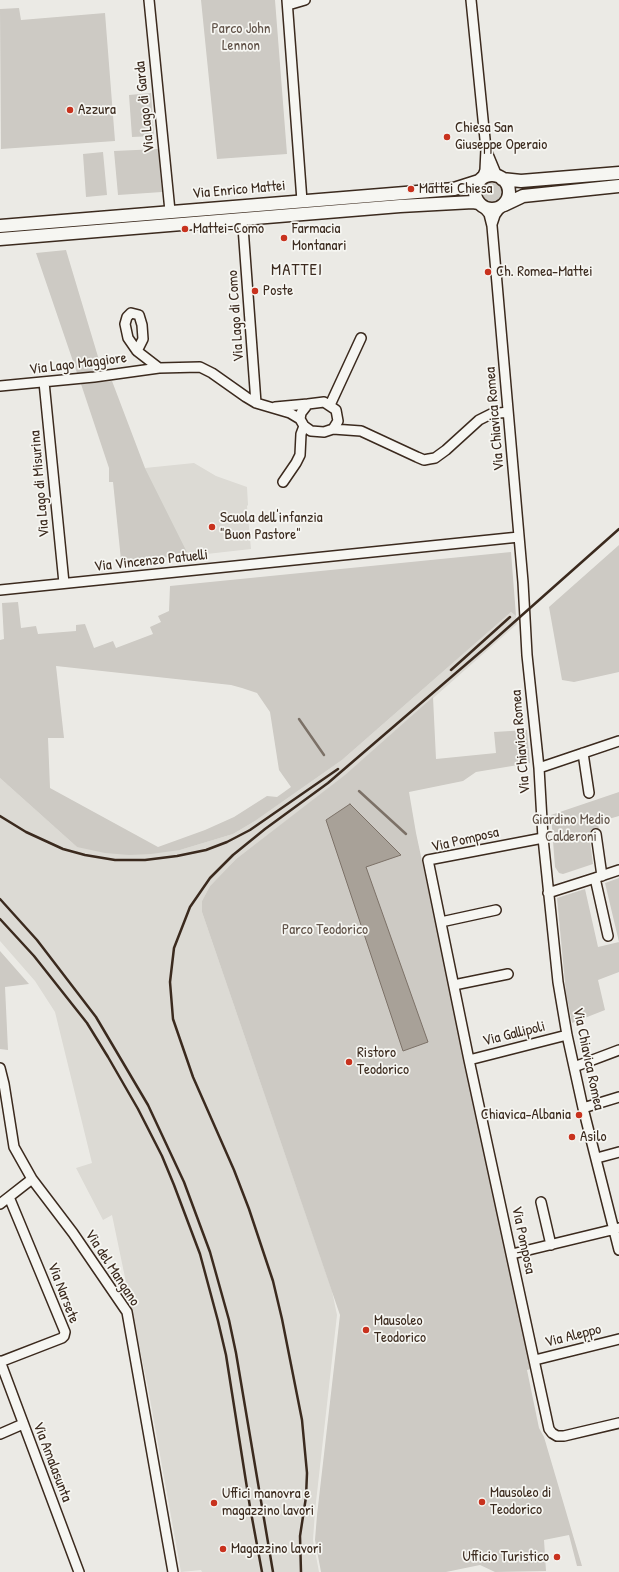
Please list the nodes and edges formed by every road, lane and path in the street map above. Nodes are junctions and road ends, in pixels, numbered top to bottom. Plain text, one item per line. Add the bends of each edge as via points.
1 (149, 0) edge
2 (305, 0) edge
3 (471, 0) edge
4 (287, 2) edge
5 (486, 148) junction
6 (619, 173) edge
7 (500, 178) junction
8 (481, 180) junction
9 (619, 186) edge
10 (302, 201) junction
11 (481, 206) junction
12 (502, 206) junction
13 (170, 211) junction
14 (239, 223) junction
15 (0, 226) edge
16 (492, 226) junction
17 (0, 239) edge
18 (361, 338) dead end
19 (137, 352) dead end
20 (159, 368) junction
21 (44, 382) junction
22 (0, 386) edge
23 (256, 404) junction
24 (308, 404) junction
25 (330, 405) junction
26 (271, 407) junction
27 (508, 412) junction
28 (302, 423) junction
29 (333, 429) junction
30 (283, 482) dead end
31 (519, 537) junction
32 (64, 583) junction
33 (0, 590) edge
34 (619, 741) edge
35 (583, 753) junction
36 (538, 768) junction
37 (589, 793) dead end
38 (596, 834) dead end
39 (543, 838) junction
40 (619, 870) edge
41 (599, 877) junction
42 (548, 893) junction
43 (496, 910) dead end
44 (441, 922) junction
45 (608, 936) dead end
46 (508, 974) dead end
47 (454, 985) junction
48 (566, 1035) junction
49 (619, 1050) edge
50 (469, 1060) junction
51 (574, 1067) junction
52 (0, 1068) edge
53 (619, 1097) edge
54 (583, 1108) junction
55 (619, 1152) edge
56 (596, 1158) junction
57 (32, 1179) junction
58 (9, 1197) junction
59 (541, 1202) dead end
60 (0, 1204) edge
61 (616, 1228) edge
62 (551, 1245) junction
63 (619, 1250) edge
64 (512, 1254) junction
65 (619, 1339) edge
66 (535, 1360) junction
67 (0, 1361) edge
68 (23, 1424) junction
69 (619, 1424) edge
70 (0, 1434) edge
71 (79, 1572) edge
72 (173, 1572) edge

1 - 13 street, Via Lago di Garda
2 - 4 street
3 - 5 street
4 - 10 street
5 - 7 street
5 - 8 street via 485,170
6 - 7 main road via 521,181
7 - 8 main road via 487,176
7 - 12 main road via 509,192
8 - 10 main road, Via Enrico Mattei via 454,189
8 - 11 main road via 476,185 475,194
9 - 12 main road via 523,196
10 - 13 main road, Via Enrico Mattei
11 - 12 main road via 490,210
11 - 14 main road, Via Enrico Mattei via 473,202 400,206 254,217
11 - 16 street, Via Chiavica Romea via 489,214
12 - 16 street, Via Chiavica Romea via 495,215
13 - 15 main road, Via Enrico Mattei
14 - 17 main road, Via Enrico Mattei
14 - 23 street, Via Lago di Como
16 - 27 street, Via Chiavica Romea
18 - 25 street
19 - 20 street, Via Lago Maggiore
20 - 21 street, Via Lago Maggiore
20 - 23 street, Via Lago Maggiore via 200,367
21 - 22 street, Via Lago Maggiore
21 - 32 street, Via Lago di Misurina
23 - 26 street, Via Lago Maggiore
24 - 25 street via 324,402
24 - 26 street, Via Lago Maggiore
24 - 28 street via 301,413
25 - 29 street via 336,410 338,421
26 - 28 street, Via Lago Maggiore via 290,413
27 - 29 street via 491,414 479,420 446,450 435,458 424,460 361,431
27 - 31 street, Via Chiavica Romea
28 - 29 street via 312,431 324,432
28 - 30 street via 300,455
31 - 32 street, Via Vincenzo Patuelli
31 - 36 street, Via Chiavica Romea
32 - 33 street, Via Vincenzo Patuelli
34 - 35 street
35 - 36 street
35 - 37 street
36 - 39 street, Via Chiavica Romea
38 - 41 street
39 - 42 street, Via Chiavica Romea
39 - 44 street, Via Pomposa via 428,860
40 - 41 street
41 - 42 street
41 - 45 street
42 - 48 street, Via Chiavica Romea
43 - 44 street
44 - 47 street, Via Pomposa
46 - 47 street
47 - 50 street, Via Pomposa
48 - 50 street, Via Gallipoli
48 - 51 street, Via Chiavica Romea
49 - 51 street
50 - 64 street, Via Pomposa
51 - 54 street, Via Chiavica Romea
52 - 57 street, Via del Mangano via 14,1147
53 - 54 street
54 - 56 street, Via Chiavica Romea
55 - 56 street
56 - 61 street, Via Chiavica Romea
57 - 58 street
57 - 72 street, Via del Mangano via 127,1312
58 - 60 street
58 - 67 street, Via Narsete via 65,1332 62,1338
59 - 62 street
61 - 62 street
61 - 63 street, Via Chiavica Romea
62 - 64 street
64 - 66 street, Via Pomposa
65 - 66 street, Via Aleppo
66 - 69 street, Via Pomposa via 549,1429 552,1433 564,1436
67 - 68 street, Via Amalasunta
68 - 70 street
68 - 71 street, Via Amalasunta

